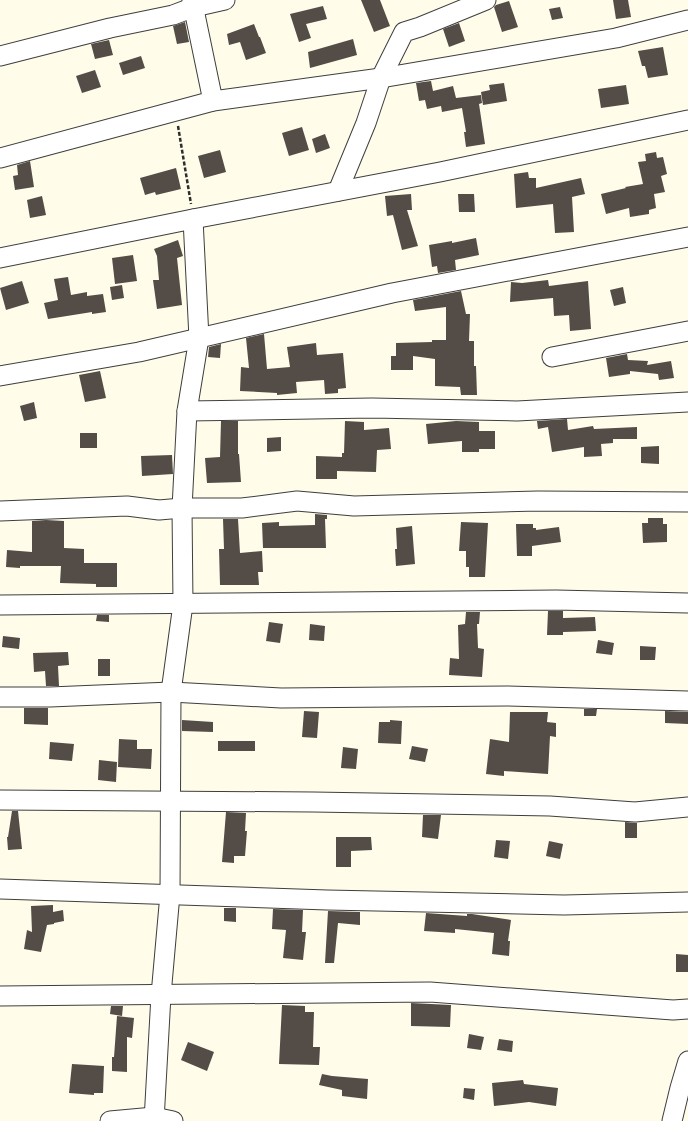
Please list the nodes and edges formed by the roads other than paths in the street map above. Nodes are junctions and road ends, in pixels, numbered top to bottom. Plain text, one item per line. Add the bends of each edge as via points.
1 (225, 0) edge
2 (486, 0) edge
3 (193, 4) edge
4 (688, 20) edge
5 (0, 56) edge
6 (381, 78) junction
7 (213, 101) junction
8 (688, 120) edge
9 (0, 158) edge
10 (338, 191) junction
11 (194, 219) junction
12 (688, 237) edge
13 (0, 258) edge
14 (688, 331) edge
15 (199, 338) junction
16 (552, 357) dead end
17 (0, 376) edge
18 (688, 402) edge
19 (187, 411) junction
20 (688, 502) edge
21 (182, 508) junction
22 (0, 511) edge
23 (688, 603) edge
24 (183, 604) junction
25 (0, 605) edge
26 (171, 692) junction
27 (0, 697) edge
28 (688, 701) edge
29 (0, 800) edge
30 (170, 801) junction
31 (688, 807) edge
32 (0, 889) edge
33 (170, 894) junction
34 (688, 902) edge
35 (161, 995) junction
36 (0, 996) edge
37 (688, 1009) edge
38 (688, 1061) edge
39 (154, 1119) edge
40 (110, 1121) edge
41 (173, 1121) edge
42 (672, 1121) edge

1 - 3 street
2 - 6 street via 404,32
3 - 5 street via 173,15
3 - 7 street
4 - 6 street via 616,38
6 - 7 street
6 - 10 street
7 - 9 street
8 - 10 street
10 - 11 street
11 - 13 street
11 - 15 street
12 - 15 street via 392,293
14 - 16 street
15 - 17 street via 139,352
15 - 19 street
18 - 19 street via 517,412 372,408
19 - 21 street
20 - 21 street via 538,501 354,506 297,501 242,508
21 - 22 street via 159,510 127,506
21 - 24 street
23 - 24 street via 556,600
24 - 25 street
24 - 26 street
26 - 27 street
26 - 28 street via 280,698 507,696
26 - 30 street
29 - 30 street
30 - 31 street via 542,806 635,812
30 - 33 street
32 - 33 street
33 - 34 street via 564,905
33 - 35 street
35 - 36 street
35 - 37 street via 430,992 665,1010
35 - 39 street
38 - 42 street
39 - 40 street
39 - 41 street

